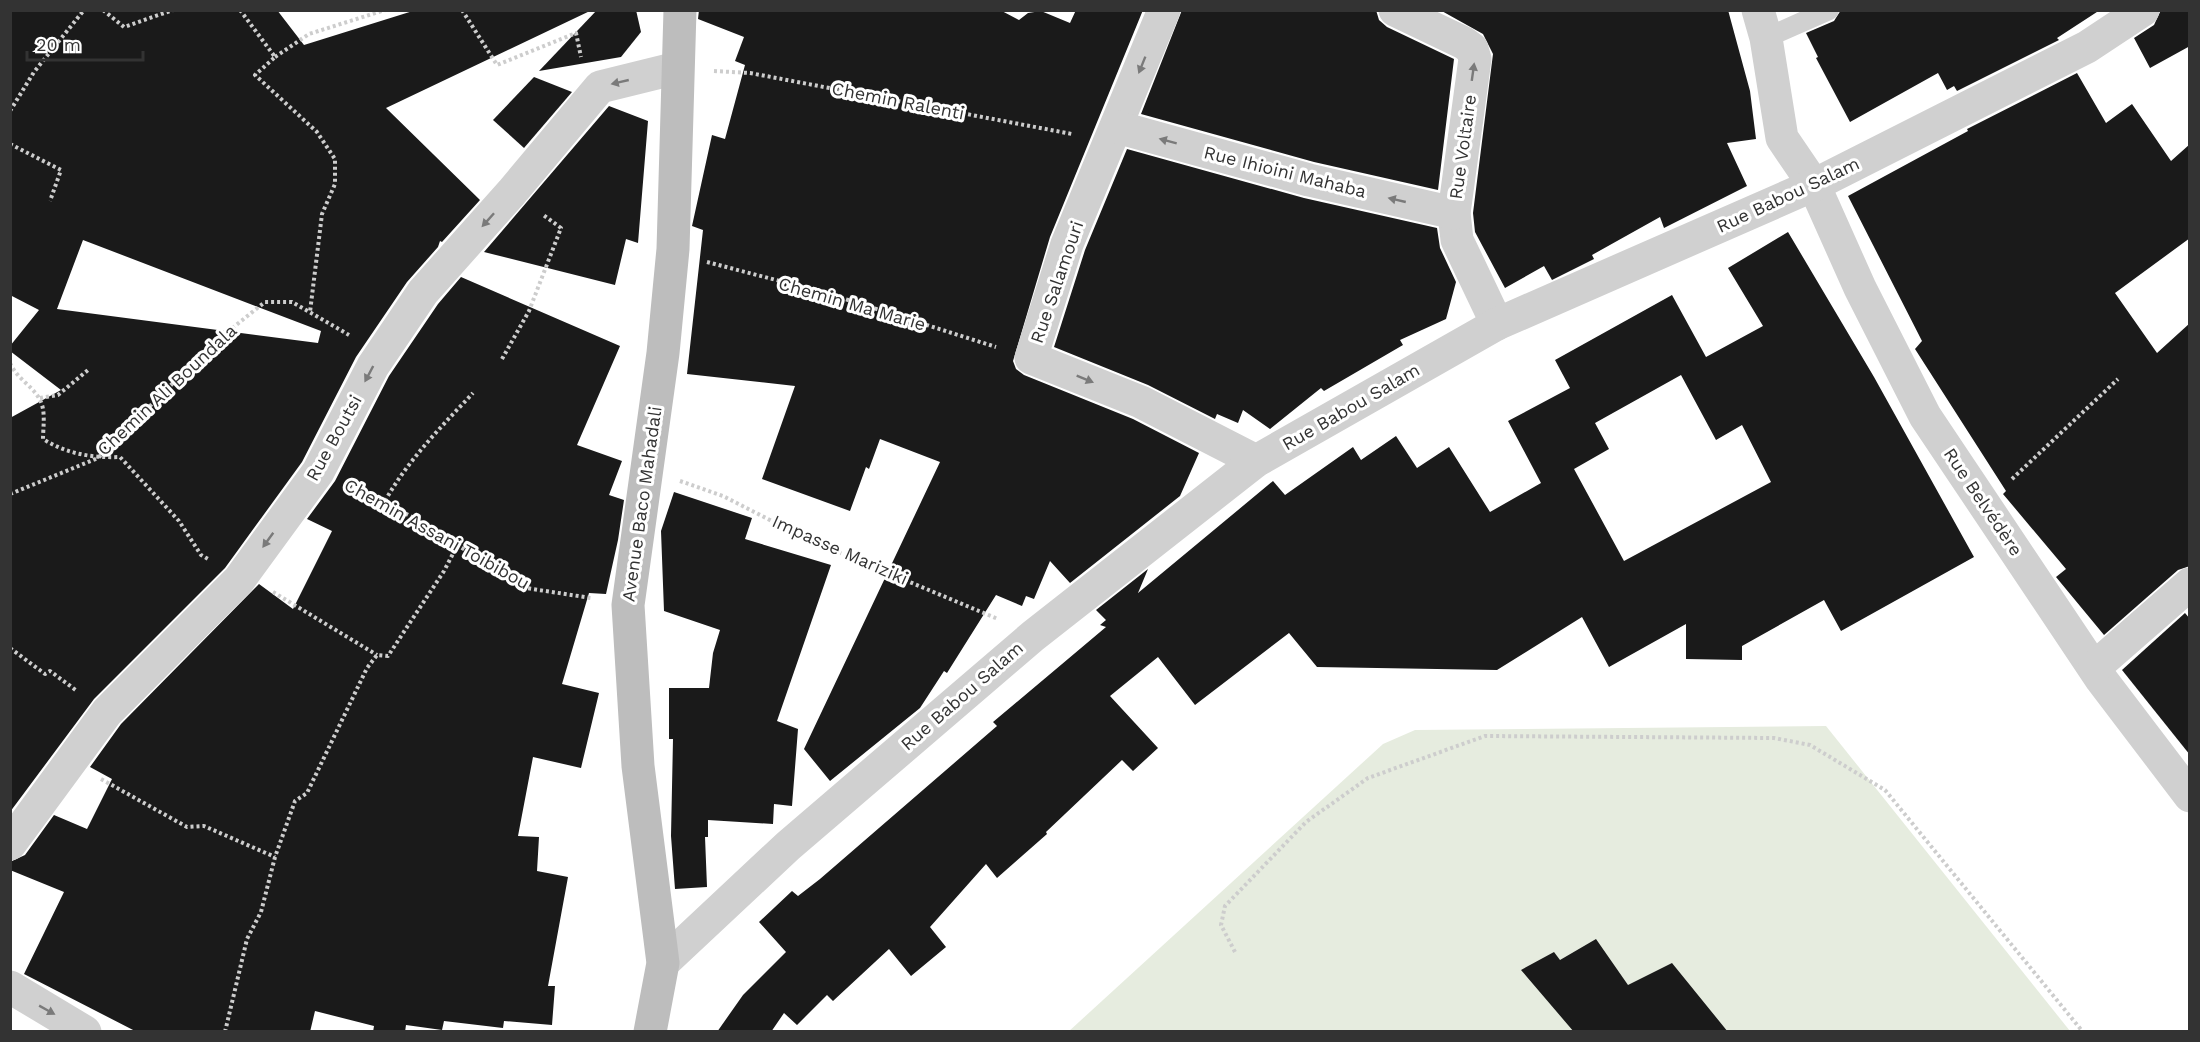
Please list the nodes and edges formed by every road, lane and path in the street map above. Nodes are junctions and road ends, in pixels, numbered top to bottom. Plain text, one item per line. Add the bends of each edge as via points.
1 (84, 10) edge
2 (103, 10) edge
3 (173, 10) edge
4 (240, 10) edge
5 (385, 10) edge
6 (462, 10) edge
7 (680, 10) edge
8 (1164, 10) edge
9 (1395, 10) edge
10 (1830, 10) edge
11 (2143, 10) edge
12 (1762, 24) edge
13 (275, 57) junction
14 (677, 68) junction
15 (600, 87) junction
16 (10, 111) edge
17 (1117, 127) junction
18 (10, 144) edge
19 (1814, 185) junction
20 (512, 192) junction
21 (50, 201) dead end
22 (1454, 213) junction
23 (673, 249) junction
24 (310, 312) junction
25 (1497, 324) junction
26 (380, 357) junction
27 (1031, 358) junction
28 (502, 359) dead end
29 (10, 363) edge
30 (88, 370) dead end
31 (2118, 379) dead end
32 (473, 393) dead end
33 (40, 398) junction
34 (98, 458) junction
35 (1256, 461) junction
36 (645, 469) junction
37 (318, 472) junction
38 (10, 494) edge
39 (385, 501) junction
40 (1985, 504) junction
41 (458, 544) junction
42 (239, 580) junction
43 (2190, 584) edge
44 (628, 604) junction
45 (1033, 636) junction
46 (10, 648) edge
47 (377, 655) junction
48 (2095, 667) junction
49 (106, 712) junction
50 (72, 762) junction
51 (2190, 796) edge
52 (10, 844) edge
53 (275, 857) junction
54 (1235, 952) dead end
55 (663, 963) junction
56 (10, 987) edge
57 (85, 1032) edge
58 (225, 1032) edge
59 (650, 1032) edge
60 (2084, 1032) edge

1 - 16 path via 34,72
2 - 3 path via 124,27
4 - 13 path
5 - 13 path via 309,34
6 - 15 path via 497,65 576,33 582,66
7 - 14 street, Avenue Baco Mahadali
8 -> 17 street, Rue Salamouri
22 -> 9 street, Rue Voltaire via 1475,59 1472,49 1464,43
10 - 12 lane
11 - 19 street, Rue Babou Salam via 2087,47
12 - 19 street, Rue Belvédère via 1782,138
13 - 24 path via 255,75 317,132 335,159 335,184 322,214
14 -> 15 street
14 - 17 path, Chemin Ralenti via 750,73 1091,138
14 - 23 street, Avenue Baco Mahadali
15 - 20 street, Rue Boutsi
22 -> 17 street, Rue Ihioini Mahaba via 1309,180
17 - 27 street, Rue Salamouri via 1067,244
18 - 21 path via 61,170
19 - 25 street, Rue Babou Salam
19 - 40 street, Rue Belvédère via 1860,288 1925,416
20 -> 26 street, Rue Boutsi via 423,291
20 - 28 path via 561,228 529,311
22 - 25 street, Rue Voltaire via 1457,240
23 - 27 path, Chemin Ma Marie via 721,268 826,293
23 - 36 street, Avenue Baco Mahadali via 663,353
24 - 26 path, Chemin Ali Boundala
24 - 34 path, Chemin Ali Boundala via 292,302 265,302 211,345
25 - 35 street, Rue Babou Salam
26 -> 37 street, Rue Boutsi
27 -> 35 street, Rue Salamouri via 1141,402
29 - 33 path via 15,374
30 - 33 path via 58,395
31 - 40 path
32 - 39 path via 398,477
33 - 34 path via 43,439 61,450
34 - 38 path, Chemin Ali Boundala
34 - 42 path via 120,457 178,521 201,555
35 - 45 street, Rue Babou Salam
36 - 44 street, Avenue Baco Mahadali
36 - 45 path, Impasse Mariziki via 723,496 807,539
37 - 39 path, Chemin Assani Toibibou
37 -> 42 street, Rue Boutsi
39 - 41 path, Chemin Assani Toibibou
40 - 48 street, Rue Belvédère
41 - 44 path, Chemin Assani Toibibou via 526,588
41 - 47 path via 388,656
42 - 47 path via 265,587
42 - 49 street, Rue Boutsi
43 - 48 street
44 - 55 street, Avenue Baco Mahadali via 638,766
45 - 55 street, Rue Babou Salam via 788,846
46 - 49 path via 45,674 50,671
47 - 53 path via 367,668 307,793 295,801
48 - 51 street, Rue Belvédère
49 - 50 street, Rue Boutsi
50 - 52 street, Rue Boutsi
50 - 53 path via 187,827 204,826
53 - 58 path via 261,912 247,939
54 - 60 path via 1221,925 1225,906 1306,822 1368,778 1485,736 1774,738 1810,745 1885,790
55 - 59 street, Avenue Baco Mahadali
56 -> 57 street

